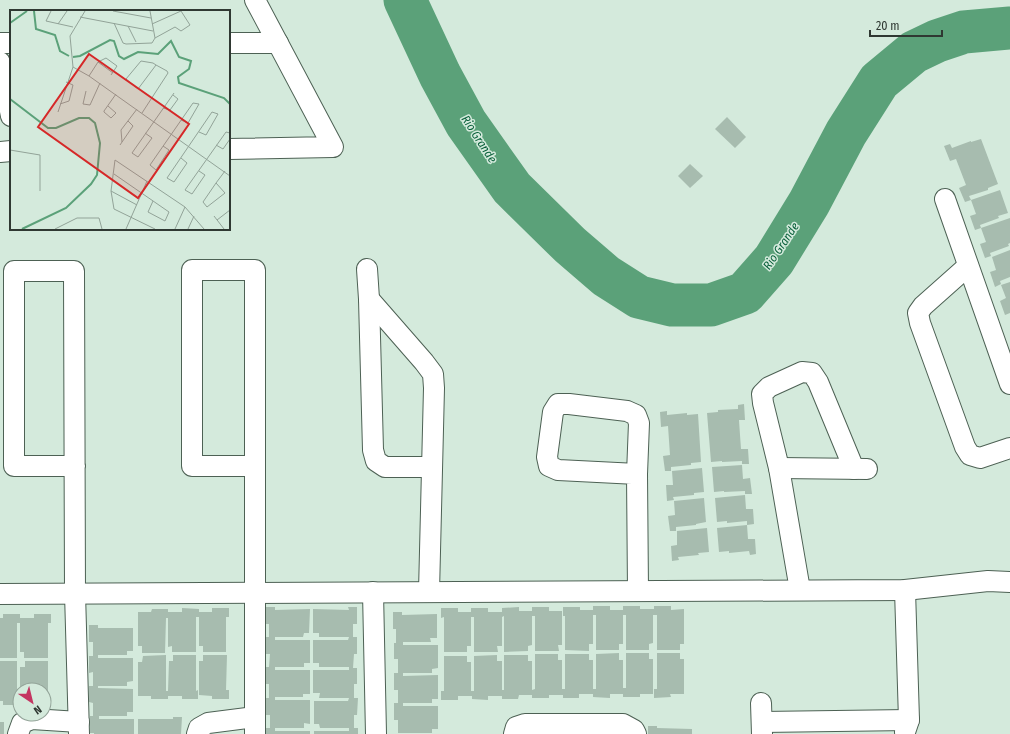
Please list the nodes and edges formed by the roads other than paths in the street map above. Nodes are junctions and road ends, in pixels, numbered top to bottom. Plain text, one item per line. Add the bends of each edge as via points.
1 (255, 0) edge
2 (230, 43) edge
3 (278, 43) junction
4 (0, 62) edge
5 (10, 111) edge
6 (230, 148) edge
7 (10, 151) edge
8 (0, 152) edge
9 (945, 199) dead end
10 (968, 266) junction
11 (367, 269) dead end
12 (369, 299) junction
13 (1010, 384) edge
14 (1010, 448) edge
15 (75, 466) junction
16 (254, 466) junction
17 (432, 467) junction
18 (779, 468) junction
19 (637, 474) junction
20 (1010, 582) edge
21 (638, 590) junction
22 (800, 590) junction
23 (906, 590) junction
24 (373, 592) junction
25 (429, 592) junction
26 (75, 593) junction
27 (254, 593) junction
28 (0, 594) edge
29 (762, 719) edge
30 (255, 726) edge
31 (907, 727) edge
32 (79, 728) edge
33 (18, 734) edge
34 (197, 734) edge
35 (376, 734) edge
36 (514, 734) edge
37 (636, 734) edge

1 - 3 street
2 - 3 street
3 - 6 street via 333,147
4 - 5 street
7 - 8 street
9 - 10 street
10 - 13 street
10 - 14 street via 923,306 918,313 920,323 970,455 980,458
11 - 12 street
12 - 17 street via 433,374
12 - 17 street via 376,461 385,467
15 - 15 street via 74,271 14,271 14,466
15 - 26 street
16 - 16 street via 255,270 192,270 192,466
16 - 27 street
17 - 25 street
18 - 18 street via 762,394 769,387 802,372 812,373 861,469
18 - 22 street
19 - 19 street via 639,423 636,415 627,411 558,404 553,412 547,457 549,466 558,470
19 - 21 street
20 - 23 street via 988,581
21 - 22 street
21 - 25 street
22 - 23 street
23 - 31 street
24 - 25 street
24 - 27 street
24 - 35 street
26 - 27 street
26 - 28 street
26 - 32 street
27 - 30 street
29 - 31 street
30 - 34 street via 208,723 199,728
32 - 33 street via 32,719 22,723
36 - 37 street via 516,727 525,724 622,724 634,730

